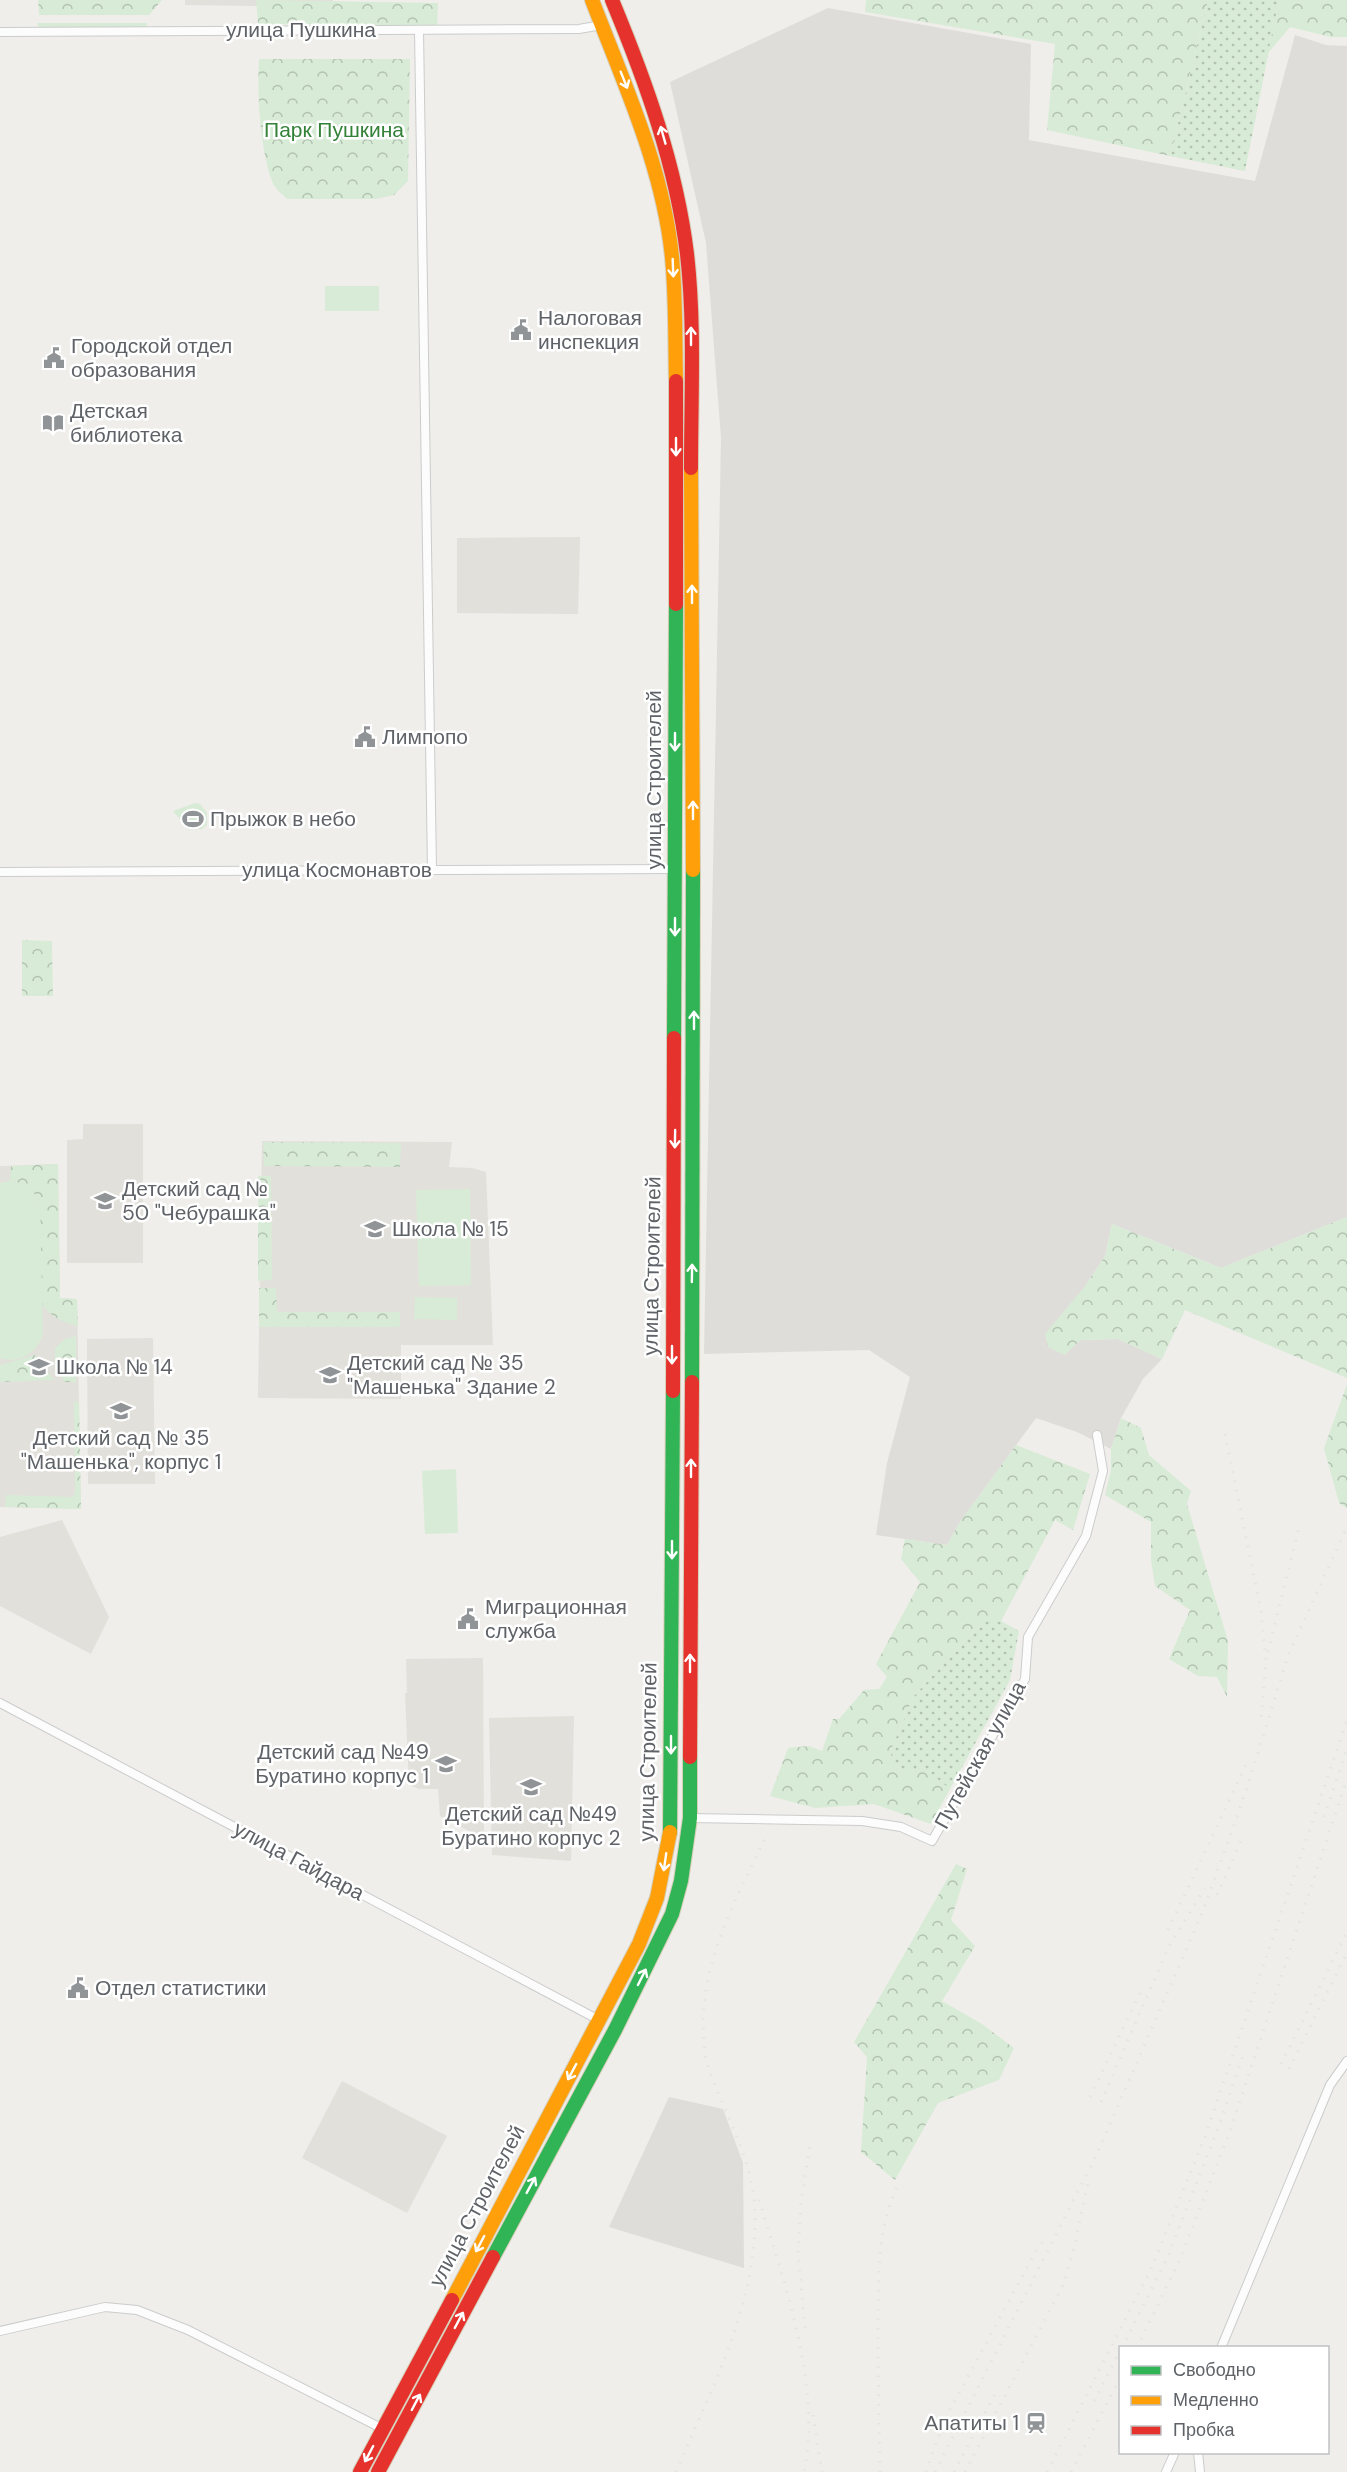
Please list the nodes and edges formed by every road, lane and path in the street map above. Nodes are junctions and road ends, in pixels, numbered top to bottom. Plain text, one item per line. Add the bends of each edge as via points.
1 (592, 0) edge
2 (612, 0) edge
3 (621, 20) junction
4 (602, 26) junction
5 (419, 31) junction
6 (0, 32) edge
7 (676, 626) junction
8 (692, 626) junction
9 (694, 868) junction
10 (675, 869) junction
11 (432, 870) junction
12 (0, 872) edge
13 (672, 1329) junction
14 (691, 1330) junction
15 (1097, 1435) dead end
16 (671, 1618) junction
17 (690, 1619) junction
18 (0, 1702) edge
19 (690, 1818) junction
20 (599, 2020) junction
21 (615, 2030) junction
22 (1347, 2061) edge
23 (505, 2198) junction
24 (520, 2205) junction
25 (0, 2331) edge
26 (1222, 2346) edge
27 (382, 2429) junction
28 (397, 2438) junction
29 (1174, 2454) edge
30 (1198, 2454) edge
31 (360, 2472) edge
32 (378, 2472) edge
33 (1166, 2472) edge
34 (1200, 2472) edge

1 - 4 main road, улица Строителей
2 - 3 main road, улица Строителей
3 - 4 main road
8 -> 3 main road, улица Строителей via 690,294 686,232 661,127
4 - 5 street, улица Пушкина
4 -> 7 main road, улица Строителей via 648,145 672,257
5 - 6 street, улица Пушкина
5 - 11 street
7 - 8 main road
7 -> 10 main road, улица Строителей
9 -> 8 main road, улица Строителей
9 - 10 main road
14 -> 9 main road, улица Строителей
10 - 11 street, улица Космонавтов
10 -> 13 main road, улица Строителей
11 - 12 street, улица Космонавтов
13 - 14 main road
13 -> 16 main road, улица Строителей
17 -> 14 main road, улица Строителей
15 - 19 street, Путейская улица via 1103,1471 1086,1536 1028,1637 1025,1679 932,1841 901,1827 862,1821
16 - 17 main road
16 -> 20 main road, улица Строителей via 670,1823 663,1875 648,1924
19 -> 17 main road, улица Строителей
18 - 20 street, улица Гайдара
21 -> 19 main road, улица Строителей via 672,1914
20 - 21 main road
20 -> 23 main road, улица Строителей
24 -> 21 main road, улица Строителей
22 - 26 street via 1330,2085
23 - 24 main road
23 -> 27 main road, улица Строителей
28 -> 24 main road, улица Строителей
25 - 27 street via 105,2307 137,2310 188,2330
27 - 28 main road
27 -> 31 main road, улица Строителей
28 - 32 main road, улица Строителей
29 - 33 street
30 - 34 street

